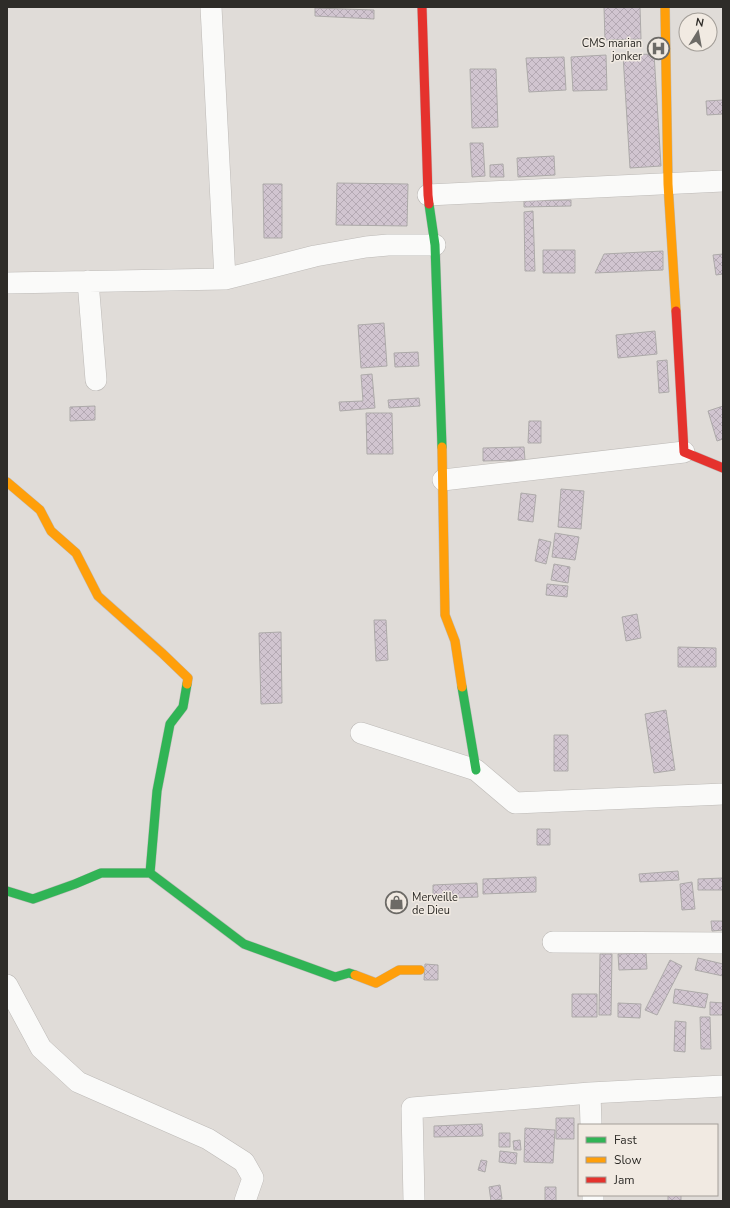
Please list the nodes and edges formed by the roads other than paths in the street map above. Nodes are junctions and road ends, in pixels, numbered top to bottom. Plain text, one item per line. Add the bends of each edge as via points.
1 (211, 7) edge
2 (422, 7) edge
3 (664, 7) edge
4 (723, 181) edge
5 (668, 184) junction
6 (428, 195) junction
7 (435, 245) junction
8 (225, 279) junction
9 (88, 282) junction
10 (7, 283) edge
11 (96, 380) dead end
12 (684, 452) junction
13 (723, 468) edge
14 (444, 480) junction
15 (7, 482) edge
16 (361, 733) dead end
17 (476, 770) junction
18 (723, 794) edge
19 (150, 873) junction
20 (7, 891) edge
21 (553, 942) dead end
22 (723, 943) edge
23 (420, 970) dead end
24 (7, 985) edge
25 (723, 1086) edge
26 (590, 1093) junction
27 (591, 1124) edge
28 (245, 1201) edge
29 (414, 1201) edge

1 - 8 street
2 - 6 street
3 - 5 street
4 - 5 street
5 - 6 street
5 - 12 street
6 - 7 street
7 - 8 street via 388,245 352,249
7 - 14 street
8 - 9 street
9 - 10 street
9 - 11 street
12 - 13 street
12 - 14 street
14 - 17 street via 445,615 455,641
15 - 19 street via 40,510 52,531 76,553 98,596 188,678 184,707 170,724 159,776
16 - 17 street
17 - 18 street via 515,803
19 - 20 street via 101,873 34,899
19 - 23 street via 244,944 335,977 349,973 376,982 399,970
21 - 22 street
24 - 28 street via 41,1048 78,1082 208,1139 244,1162 253,1178
25 - 26 street
26 - 27 street
26 - 29 street via 412,1108

